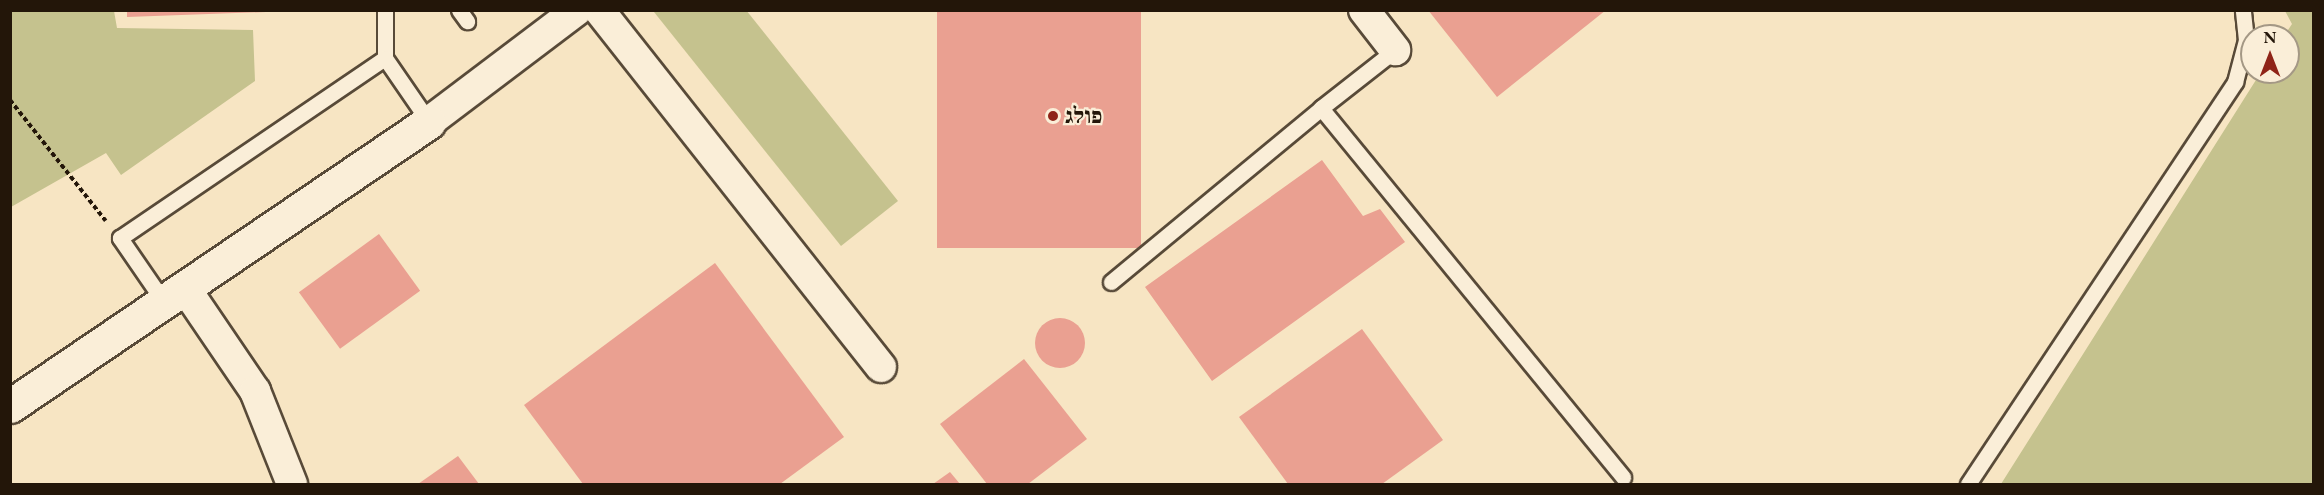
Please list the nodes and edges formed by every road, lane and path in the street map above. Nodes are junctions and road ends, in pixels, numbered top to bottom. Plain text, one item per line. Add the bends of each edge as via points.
1 (385, 10) edge
2 (577, 10) edge
3 (599, 10) edge
4 (1364, 10) edge
5 (2243, 10) edge
6 (1395, 50) joint
7 (385, 58) junction
8 (10, 100) edge
9 (1322, 108) junction
10 (429, 122) junction
11 (120, 238) junction
12 (1111, 282) dead end
13 (174, 295) junction
14 (881, 367) dead end
15 (10, 406) edge
16 (1623, 477) dead end
17 (292, 484) edge
18 (1968, 484) edge

1 - 7 lane
2 - 10 street
3 - 14 street
4 - 6 street
5 - 18 lane via 2247,40 2235,82
6 - 9 lane
7 - 10 lane
7 - 11 lane
8 - 11 path
9 - 12 lane
9 - 16 lane
10 - 13 street
11 - 13 lane
13 - 15 street
13 - 17 street via 255,392

